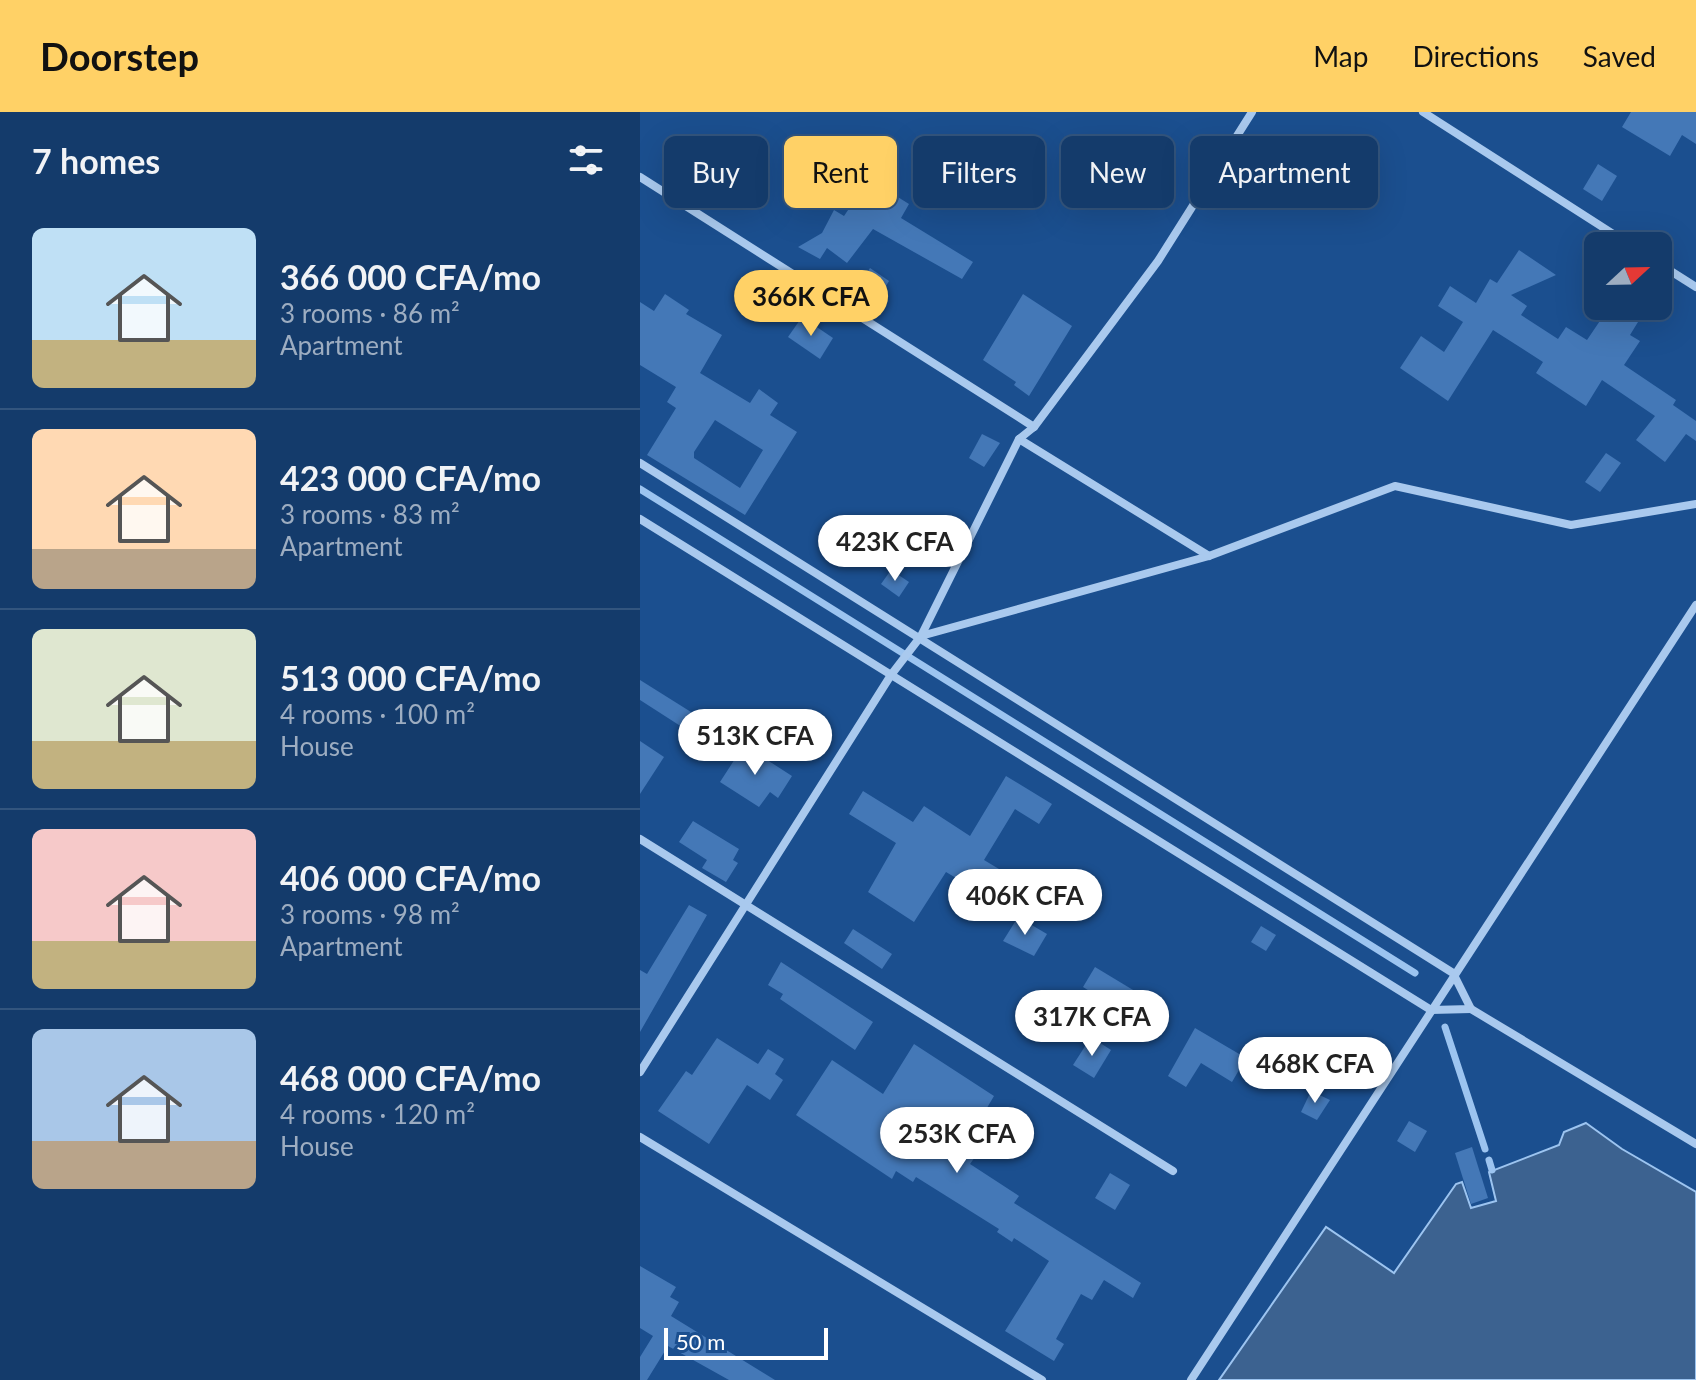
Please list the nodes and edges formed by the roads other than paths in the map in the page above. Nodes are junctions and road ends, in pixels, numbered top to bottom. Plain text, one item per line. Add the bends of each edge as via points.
1 (1252, 112) edge
2 (1423, 112) edge
3 (640, 177) edge
4 (1610, 232) edge
5 (1672, 272) edge
6 (1696, 287) edge
7 (1034, 427) junction
8 (1019, 439) junction
9 (640, 463) edge
10 (1696, 504) edge
11 (640, 519) edge
12 (1209, 556) junction
13 (1696, 605) edge
14 (921, 636) junction
15 (894, 671) junction
16 (640, 839) edge
17 (746, 904) junction
18 (1453, 973) junction
19 (1471, 1009) junction
20 (1431, 1010) junction
21 (640, 1072) edge
22 (640, 1137) edge
23 (1696, 1144) edge
24 (1173, 1171) dead end
25 (1042, 1380) edge
26 (1191, 1380) edge

1 - 7 street via 1158,261
2 - 4 street
3 - 7 street
5 - 6 street
7 - 8 street
8 - 12 street
8 - 14 street
9 - 14 street
10 - 12 street via 1571,525 1395,486
11 - 15 street
12 - 14 street
13 - 18 street
14 - 15 street
14 - 18 street
15 - 17 street
15 - 20 street
16 - 17 street
17 - 21 street
17 - 24 street
18 - 19 street
18 - 20 street
19 - 20 street
19 - 23 street
20 - 26 street
22 - 25 street

